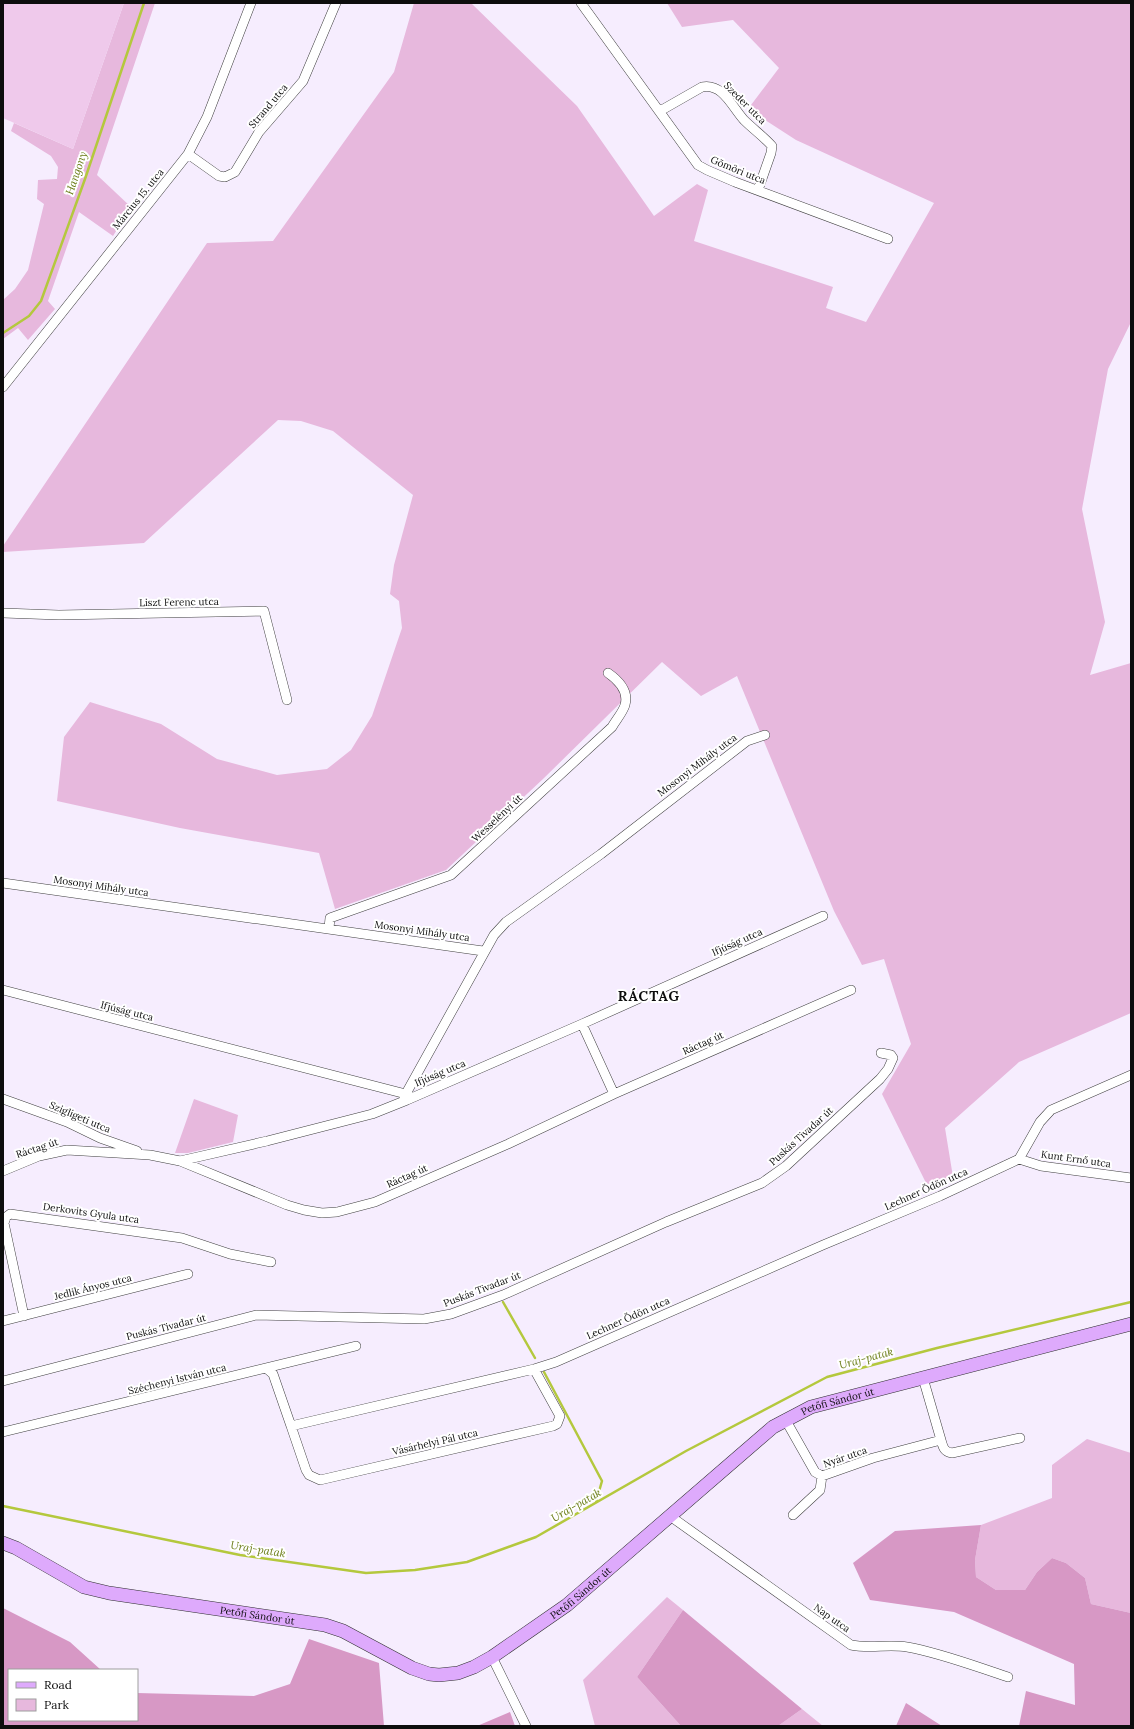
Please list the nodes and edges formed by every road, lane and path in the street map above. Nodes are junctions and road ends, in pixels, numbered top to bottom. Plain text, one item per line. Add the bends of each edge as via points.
1 (251, 3) edge
2 (336, 3) edge
3 (581, 3) edge
4 (660, 111) junction
5 (188, 154) junction
6 (758, 190) junction
7 (888, 239) dead end
8 (3, 387) edge
9 (3, 613) edge
10 (608, 673) dead end
11 (287, 700) dead end
12 (765, 735) dead end
13 (3, 883) edge
14 (823, 916) dead end
15 (329, 928) junction
16 (483, 951) junction
17 (3, 990) edge
18 (851, 990) dead end
19 (582, 1024) junction
20 (882, 1053) dead end
21 (1131, 1075) edge
22 (614, 1094) junction
23 (3, 1099) edge
24 (406, 1100) junction
25 (150, 1155) junction
26 (1019, 1159) junction
27 (180, 1161) junction
28 (3, 1171) edge
29 (1131, 1178) edge
30 (272, 1262) dead end
31 (188, 1274) dead end
32 (24, 1316) junction
33 (3, 1321) edge
34 (1131, 1324) edge
35 (356, 1346) dead end
36 (266, 1368) junction
37 (534, 1369) junction
38 (923, 1378) junction
39 (3, 1381) edge
40 (785, 1419) junction
41 (291, 1426) junction
42 (3, 1432) edge
43 (1020, 1438) dead end
44 (941, 1440) junction
45 (822, 1476) junction
46 (793, 1515) dead end
47 (670, 1516) junction
48 (3, 1543) edge
49 (492, 1657) junction
50 (1008, 1677) dead end
51 (526, 1726) edge

1 - 5 street, Március 15. utca via 207,117
2 - 5 street, Strand utca via 303,81 259,132 235,172 225,177 219,176
3 - 4 street, Gömöri utca
4 - 6 street, Gömöri utca via 698,165
4 - 6 street, Szeder utca via 702,87 715,88 728,98 743,118 772,146
5 - 8 street, Március 15. utca
6 - 7 street, Gömöri utca
9 - 11 street, Liszt Ferenc utca via 59,615 264,611
10 - 15 street, Wesselényi út via 618,679 624,688 625,704 612,727 451,875 330,918
12 - 16 street, Mosonyi Mihály utca via 747,741 601,854 506,922
13 - 15 street, Mosonyi Mihály utca
14 - 19 street, Ifjúság utca
15 - 16 street, Mosonyi Mihály utca
16 - 24 street via 408,1090
17 - 24 street, Ifjúság utca via 402,1093
18 - 22 street, Ráctag út
19 - 22 street
19 - 24 street, Ifjúság utca
20 - 39 street, Puskás Tivadar út via 893,1058 880,1079 786,1166 766,1180 503,1295 450,1314 424,1319 256,1315
21 - 26 street via 1051,1110 1040,1122
22 - 27 street, Ráctag út via 382,1199 336,1212 322,1213 287,1205
23 - 25 street, Szigligeti utca
24 - 27 street via 372,1114
25 - 27 street
25 - 28 street, Ráctag út via 67,1150 39,1156
26 - 29 street, Kunt Ernő utca via 1041,1166
26 - 37 street, Lechner Ödön utca via 940,1196 556,1362
30 - 32 street, Derkovits Gyula utca via 230,1254 182,1238 10,1214 4,1223
31 - 32 street, Jedlik Ányos utca
32 - 33 street, Jedlik Ányos utca
34 - 38 street, Petőfi Sándor út
35 - 36 street, Széchenyi István utca
36 - 41 street via 273,1374
36 - 42 street, Széchenyi István utca
37 - 41 street, Lechner Ödön utca
37 - 41 street, Vásárhelyi Pál utca via 560,1416 557,1424 553,1426 320,1480 309,1475 306,1470
38 - 40 street, Petőfi Sándor út via 812,1407
38 - 44 street
40 - 45 street, Nyár utca via 815,1472
40 - 47 street, Petőfi Sándor út via 747,1448
43 - 44 street via 952,1453 945,1450
44 - 45 street, Nyár utca via 873,1458
45 - 46 street via 820,1490
47 - 49 street, Petőfi Sándor út via 567,1605
47 - 50 street, Nap utca via 851,1645 893,1646 934,1652
48 - 49 street, Petőfi Sándor út via 84,1586 127,1596 325,1625 343,1630 412,1668 429,1674 458,1673
49 - 51 street

